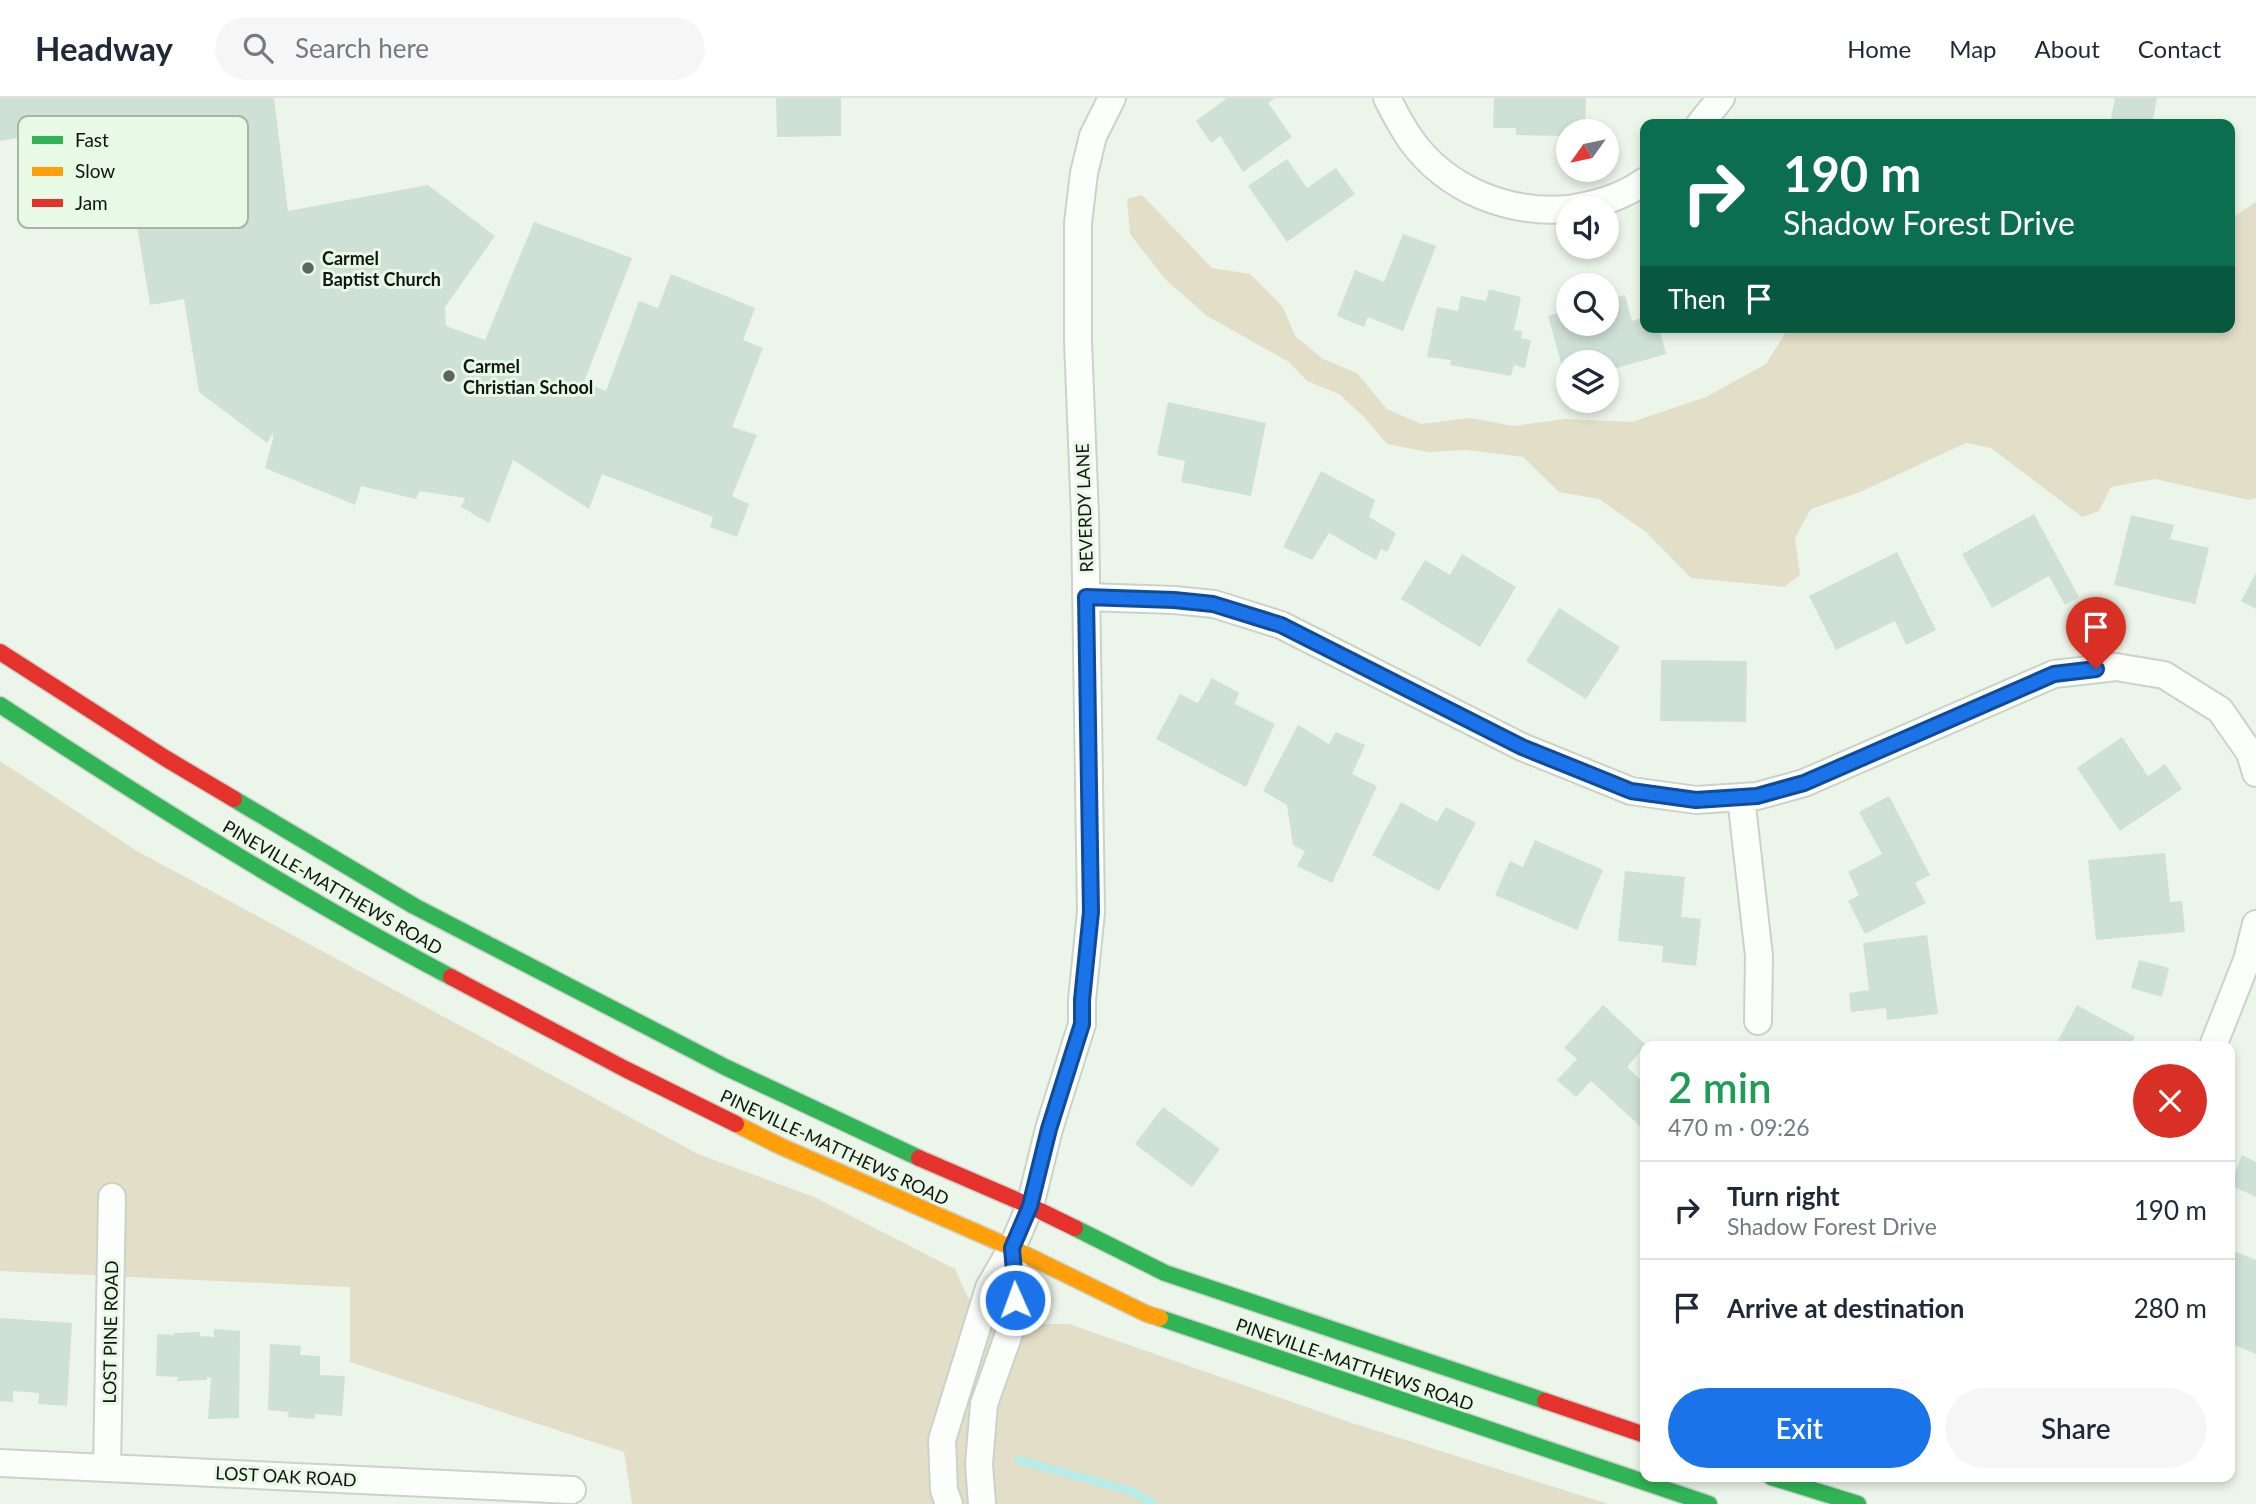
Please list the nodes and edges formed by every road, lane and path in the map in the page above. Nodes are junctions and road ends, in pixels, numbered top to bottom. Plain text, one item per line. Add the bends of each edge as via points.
1 (1112, 98) edge
2 (1387, 98) edge
3 (1721, 98) edge
4 (1704, 119) edge
5 (1640, 184) edge
6 (1619, 196) edge
7 (1556, 209) edge
8 (1086, 597) junction
9 (0, 652) edge
10 (0, 705) edge
11 (2256, 773) edge
12 (1741, 797) junction
13 (2256, 924) edge
14 (1758, 1021) dead end
15 (2215, 1041) edge
16 (112, 1197) dead end
17 (1030, 1206) junction
18 (1012, 1248) junction
19 (1640, 1432) edge
20 (0, 1463) edge
21 (107, 1468) junction
22 (1640, 1481) edge
23 (1644, 1482) edge
24 (1787, 1482) edge
25 (572, 1490) dead end
26 (949, 1504) edge
27 (982, 1504) edge
28 (1709, 1504) edge
29 (1858, 1504) edge

1 - 8 street, REVERDY LANE via 1093,136 1078,223
2 - 7 street via 1421,153 1459,184 1509,205
3 - 4 street
5 - 6 street
8 - 12 street via 1213,604 1281,625 1522,747 1631,791 1696,800
8 - 17 street, REVERDY LANE via 1091,912 1082,1024
9 - 17 main road, PINEVILLE-MATTHEWS ROAD via 166,758 414,906 725,1067
10 - 18 main road, PINEVILLE-MATTHEWS ROAD via 141,797 392,946 780,1146
11 - 12 street via 2250,752 2220,710 2164,675 2116,667 2054,674 1804,783
12 - 14 street via 1759,956
13 - 15 street
16 - 21 street, LOST PINE ROAD
17 - 18 street, REVERDY LANE
17 - 19 main road, PINEVILLE-MATTHEWS ROAD via 1165,1273
18 - 22 main road, PINEVILLE-MATTHEWS ROAD via 1147,1314
18 - 26 street, REVERDY LANE via 989,1288 942,1440
18 - 27 street, REVERDY LANE via 1016,1295 1010,1331 984,1404 979,1464
20 - 21 street, LOST OAK ROAD
21 - 25 street, LOST OAK ROAD
23 - 28 main road, PINEVILLE-MATTHEWS ROAD
24 - 29 main road

